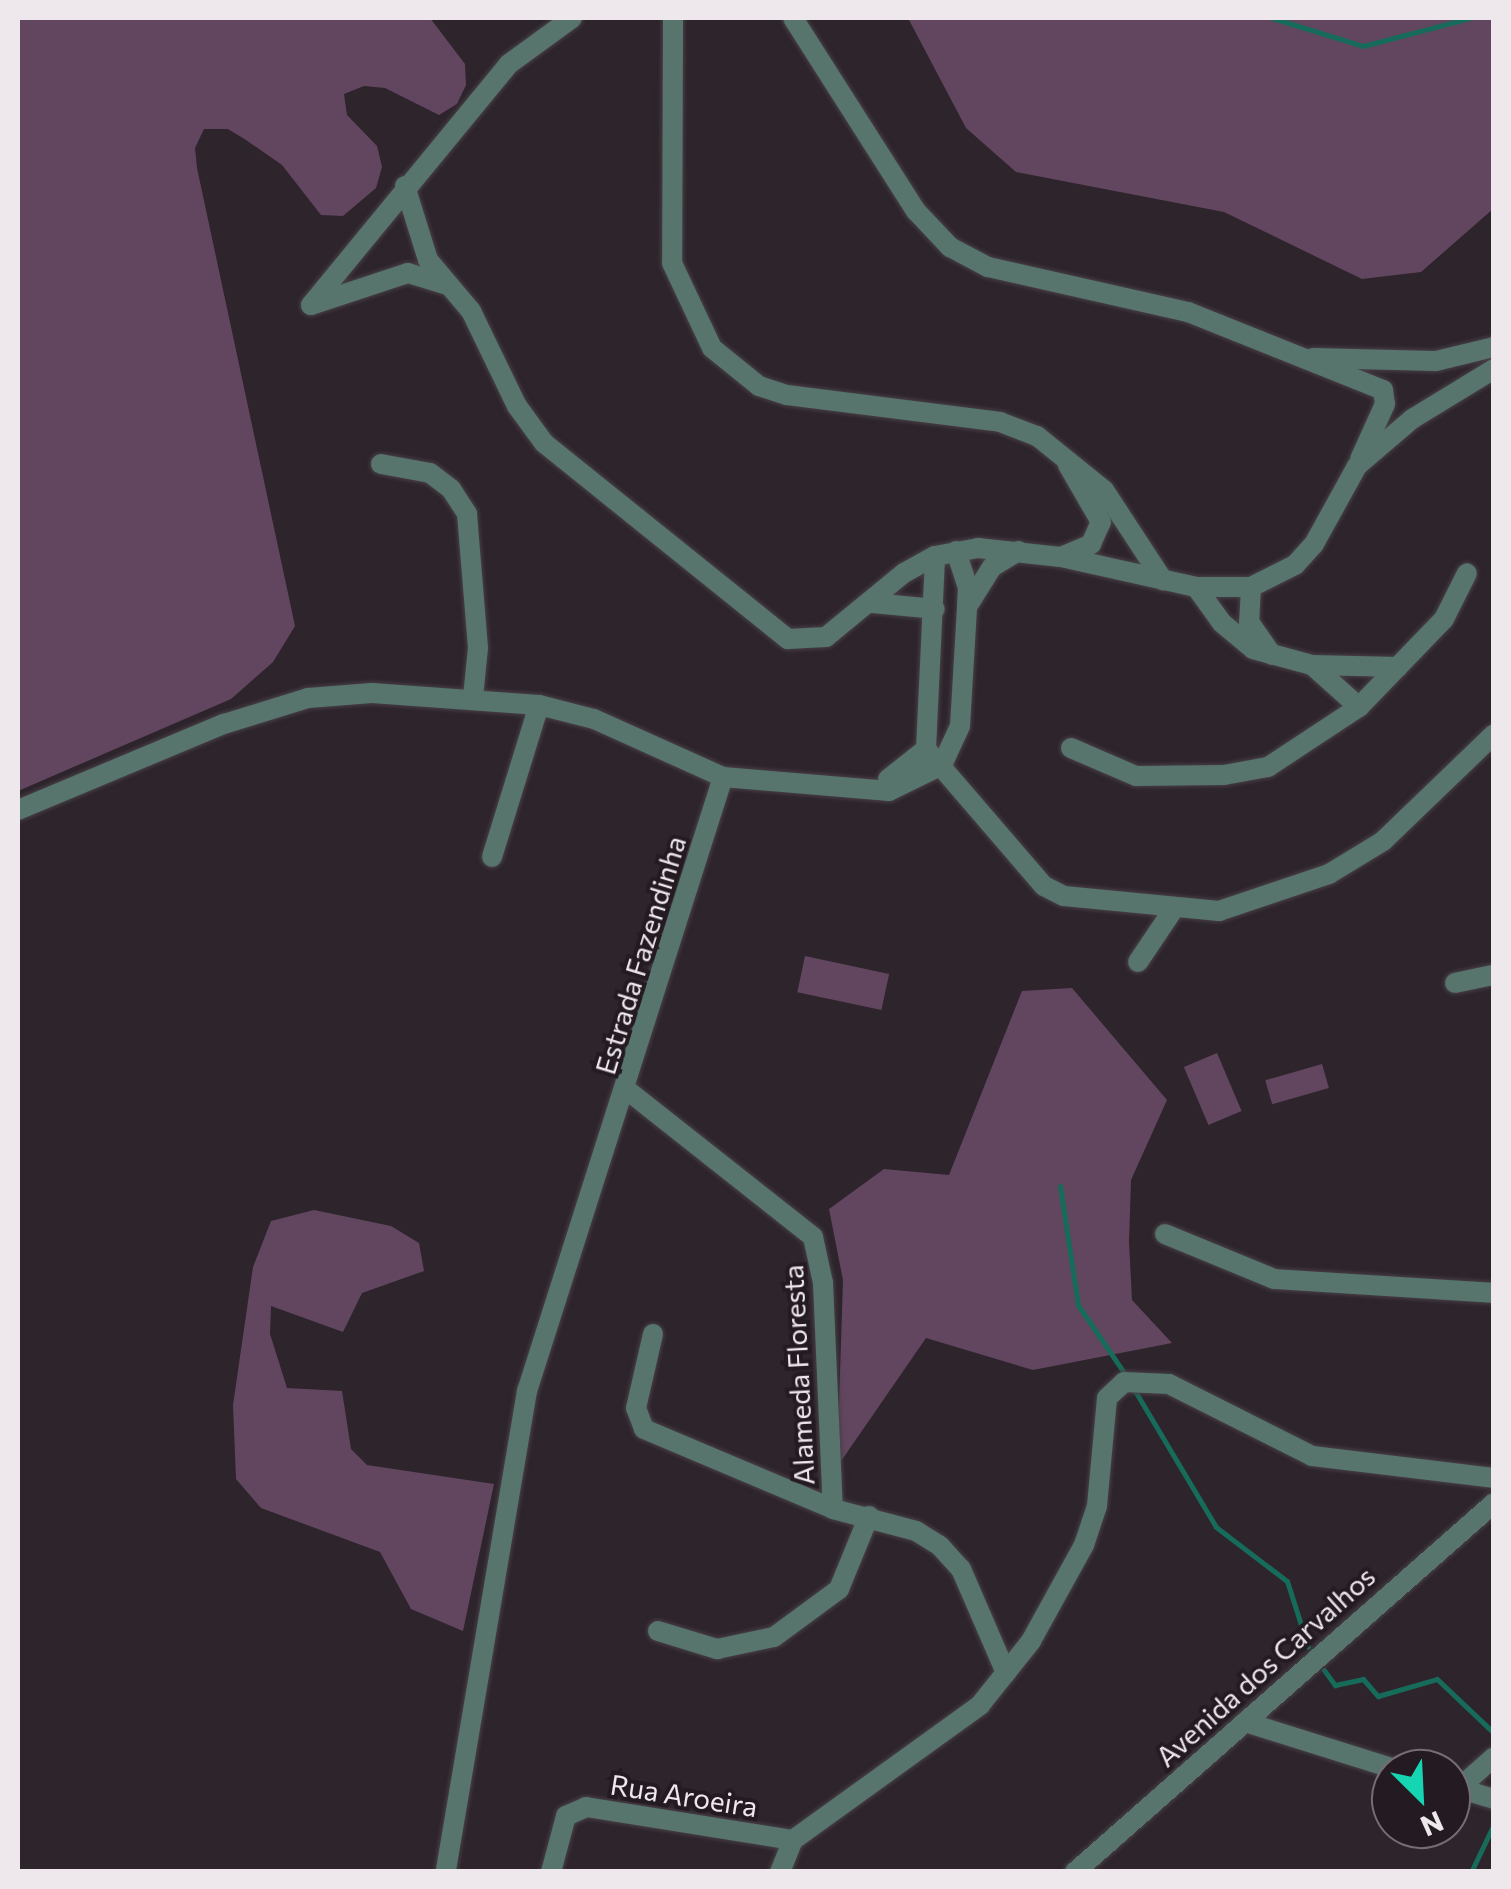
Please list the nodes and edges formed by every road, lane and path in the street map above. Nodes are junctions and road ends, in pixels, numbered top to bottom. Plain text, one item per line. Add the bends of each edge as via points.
1 (572, 18) edge
2 (656, 18) edge
3 (673, 18) edge
4 (793, 18) edge
5 (669, 52) junction
6 (405, 186) junction
7 (448, 286) junction
8 (1494, 347) edge
9 (1301, 357) junction
10 (1414, 360) junction
11 (1436, 361) junction
12 (1494, 368) edge
13 (1384, 397) junction
14 (1445, 400) junction
15 (1412, 419) junction
16 (1055, 448) junction
17 (382, 464) dead end
18 (1357, 466) junction
19 (1018, 551) junction
20 (946, 554) junction
21 (1061, 557) junction
22 (1467, 573) dead end
23 (1163, 580) junction
24 (1196, 587) junction
25 (1251, 587) junction
26 (872, 604) junction
27 (967, 607) junction
28 (934, 619) junction
29 (962, 632) junction
30 (1274, 656) junction
31 (1312, 666) junction
32 (1398, 667) junction
33 (473, 697) junction
34 (538, 705) junction
35 (1358, 708) junction
36 (930, 722) junction
37 (960, 726) junction
38 (1494, 734) edge
39 (1071, 748) dead end
40 (926, 749) junction
41 (942, 765) junction
42 (724, 777) junction
43 (862, 791) junction
44 (18, 810) edge
45 (492, 857) dead end
46 (1173, 910) junction
47 (1138, 962) dead end
48 (1494, 975) edge
49 (1455, 983) dead end
50 (627, 1090) junction
51 (1165, 1234) dead end
52 (1494, 1292) edge
53 (653, 1334) dead end
54 (1494, 1478) edge
55 (1494, 1503) edge
56 (832, 1509) junction
57 (869, 1516) junction
58 (658, 1631) dead end
59 (1006, 1673) junction
60 (1246, 1722) junction
61 (1494, 1757) edge
62 (1371, 1761) edge
63 (1471, 1775) edge
64 (793, 1840) junction
65 (446, 1872) edge
66 (552, 1872) edge
67 (780, 1872) edge
68 (1075, 1872) edge

1 - 6 street via 509,64
2 - 5 street
3 - 5 street
4 - 9 street via 916,211 950,247 1002,271 1188,312
5 - 16 street via 672,263 712,348 759,386 787,396 1000,422
6 - 7 street via 419,243
6 - 7 street via 311,304 408,273
7 - 26 street via 471,311 517,406 544,443 570,470 712,572 769,630 810,642
8 - 11 street
9 - 10 street
9 - 13 street
10 - 11 street
10 - 13 street
11 - 14 street via 1446,381
12 - 14 street
13 - 15 street
13 - 18 street
14 - 15 street
15 - 18 street
16 - 21 street via 1101,522 1091,544
16 - 23 street via 1104,490
17 - 33 street via 430,473 452,489 467,514 478,648
18 - 25 street via 1314,544 1295,564
19 - 20 street
19 - 21 street
19 - 27 street via 992,567
20 - 26 street via 904,574
20 - 27 street via 968,587
20 - 28 street
21 - 23 street
22 - 32 street via 1444,619
23 - 24 street
24 - 25 street
24 - 30 street via 1238,639
25 - 30 street via 1249,622
26 - 28 street
27 - 29 street
28 - 29 street
28 - 36 street
29 - 37 street
30 - 31 street
31 - 32 street
31 - 35 street
32 - 35 street
33 - 34 street
33 - 44 street via 308,698 224,724
34 - 42 street via 594,718
34 - 45 street
35 - 39 street via 1268,767 1224,775 1136,776
36 - 37 street
36 - 40 street
37 - 41 street
38 - 46 street via 1383,841 1329,874 1219,912
40 - 41 street
40 - 43 street via 903,772
41 - 43 street via 900,788
41 - 46 street via 1044,886 1064,896
42 - 43 street
42 - 50 street, Estrada Fazendinha
46 - 47 street
48 - 49 street
50 - 56 street, Alameda Floresta via 813,1237 824,1283
50 - 65 street, Estrada Fazendinha via 527,1391
51 - 52 street via 1274,1279
53 - 56 street via 636,1408 644,1429
54 - 59 street via 1312,1456 1170,1384 1148,1378 1124,1382 1107,1398 1097,1506 1084,1545
55 - 60 street, Avenida dos Carvalhos
56 - 57 street
57 - 58 street via 839,1588 774,1637 717,1649
57 - 59 street via 916,1531 961,1569
59 - 64 street via 944,1735
60 - 62 street
60 - 68 street, Avenida dos Carvalhos
61 - 63 street
64 - 66 street, Rua Aroeira via 586,1807 566,1816
64 - 67 street

